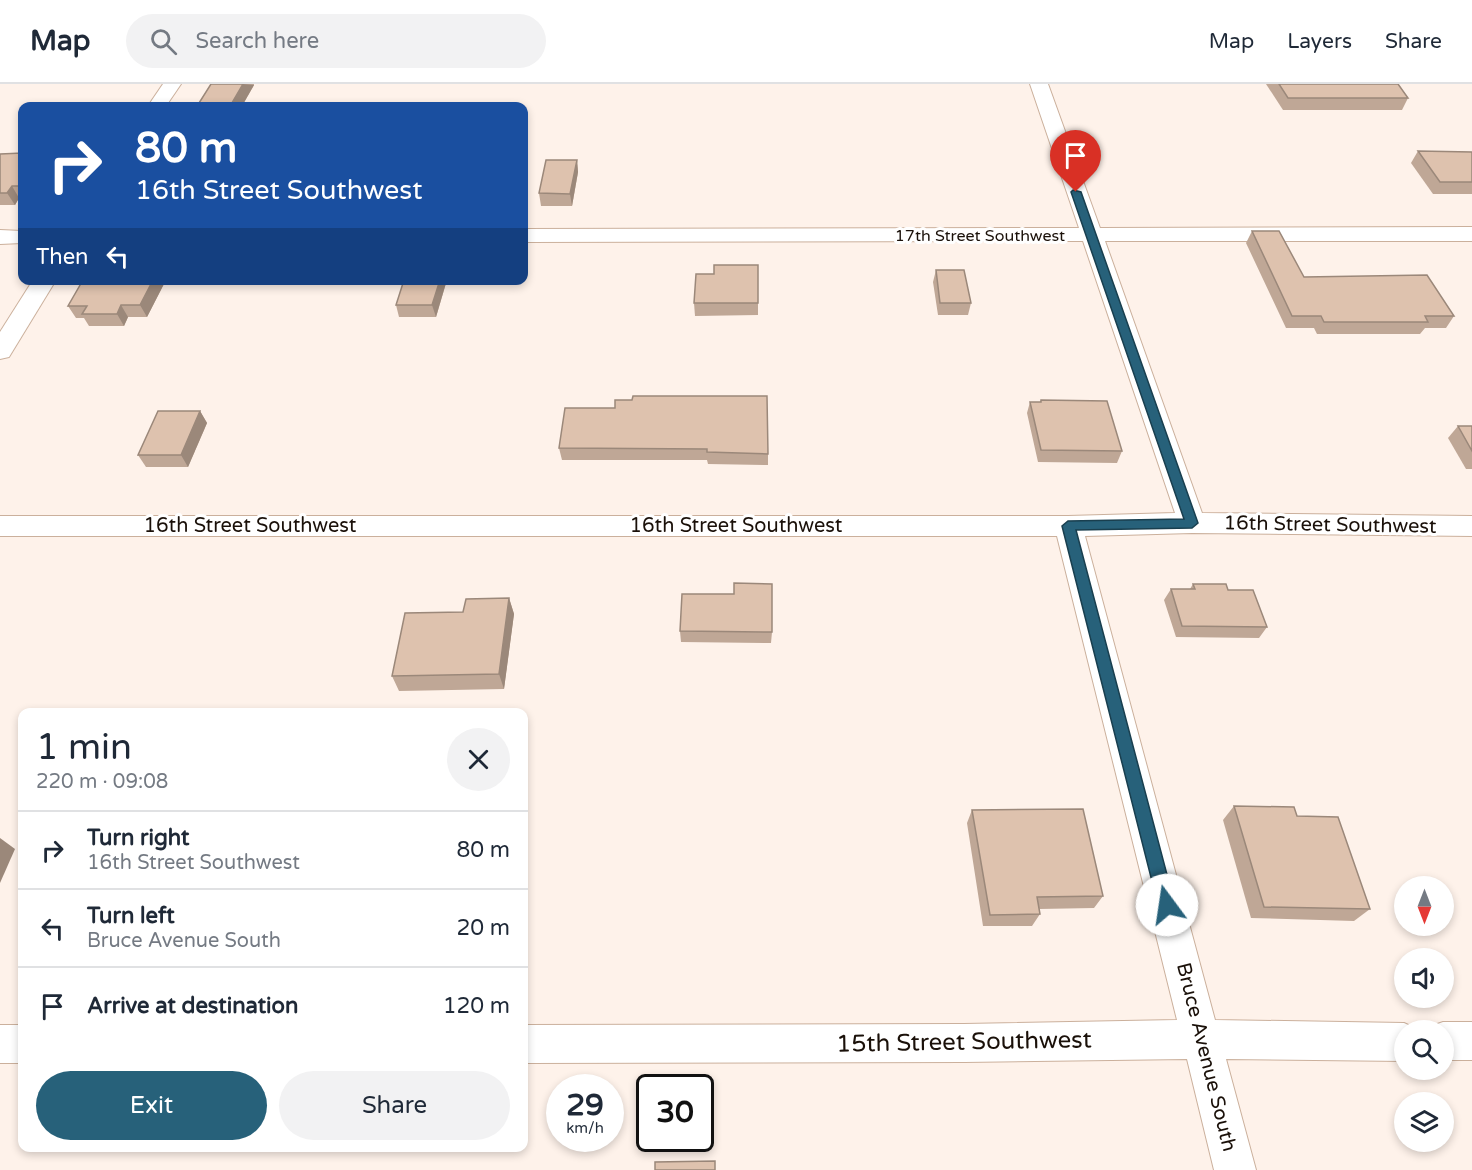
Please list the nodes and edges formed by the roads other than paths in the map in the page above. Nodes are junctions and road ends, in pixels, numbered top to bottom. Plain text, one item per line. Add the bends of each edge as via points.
1 (172, 84) edge
2 (1039, 84) edge
3 (160, 102) edge
4 (1472, 234) edge
5 (528, 236) edge
6 (1091, 236) junction
7 (0, 237) edge
8 (18, 237) edge
9 (42, 285) edge
10 (0, 351) edge
11 (1192, 523) junction
12 (0, 526) edge
13 (1068, 526) junction
14 (1472, 526) edge
15 (1201, 1039) junction
16 (1454, 1041) edge
17 (1472, 1041) edge
18 (1394, 1042) edge
19 (0, 1044) edge
20 (18, 1044) edge
21 (528, 1044) edge
22 (1235, 1170) edge

1 - 3 street
2 - 6 street
4 - 6 street, 17th Street Southwest
5 - 6 street, 17th Street Southwest
6 - 11 street
7 - 8 street
9 - 10 street
11 - 13 street, 16th Street Southwest
11 - 14 street, 16th Street Southwest
12 - 13 street, 16th Street Southwest
13 - 15 street, Bruce Avenue South
15 - 18 street, 15th Street Southwest
15 - 21 street, 15th Street Southwest
15 - 22 street, Bruce Avenue South
16 - 17 street
19 - 20 street

